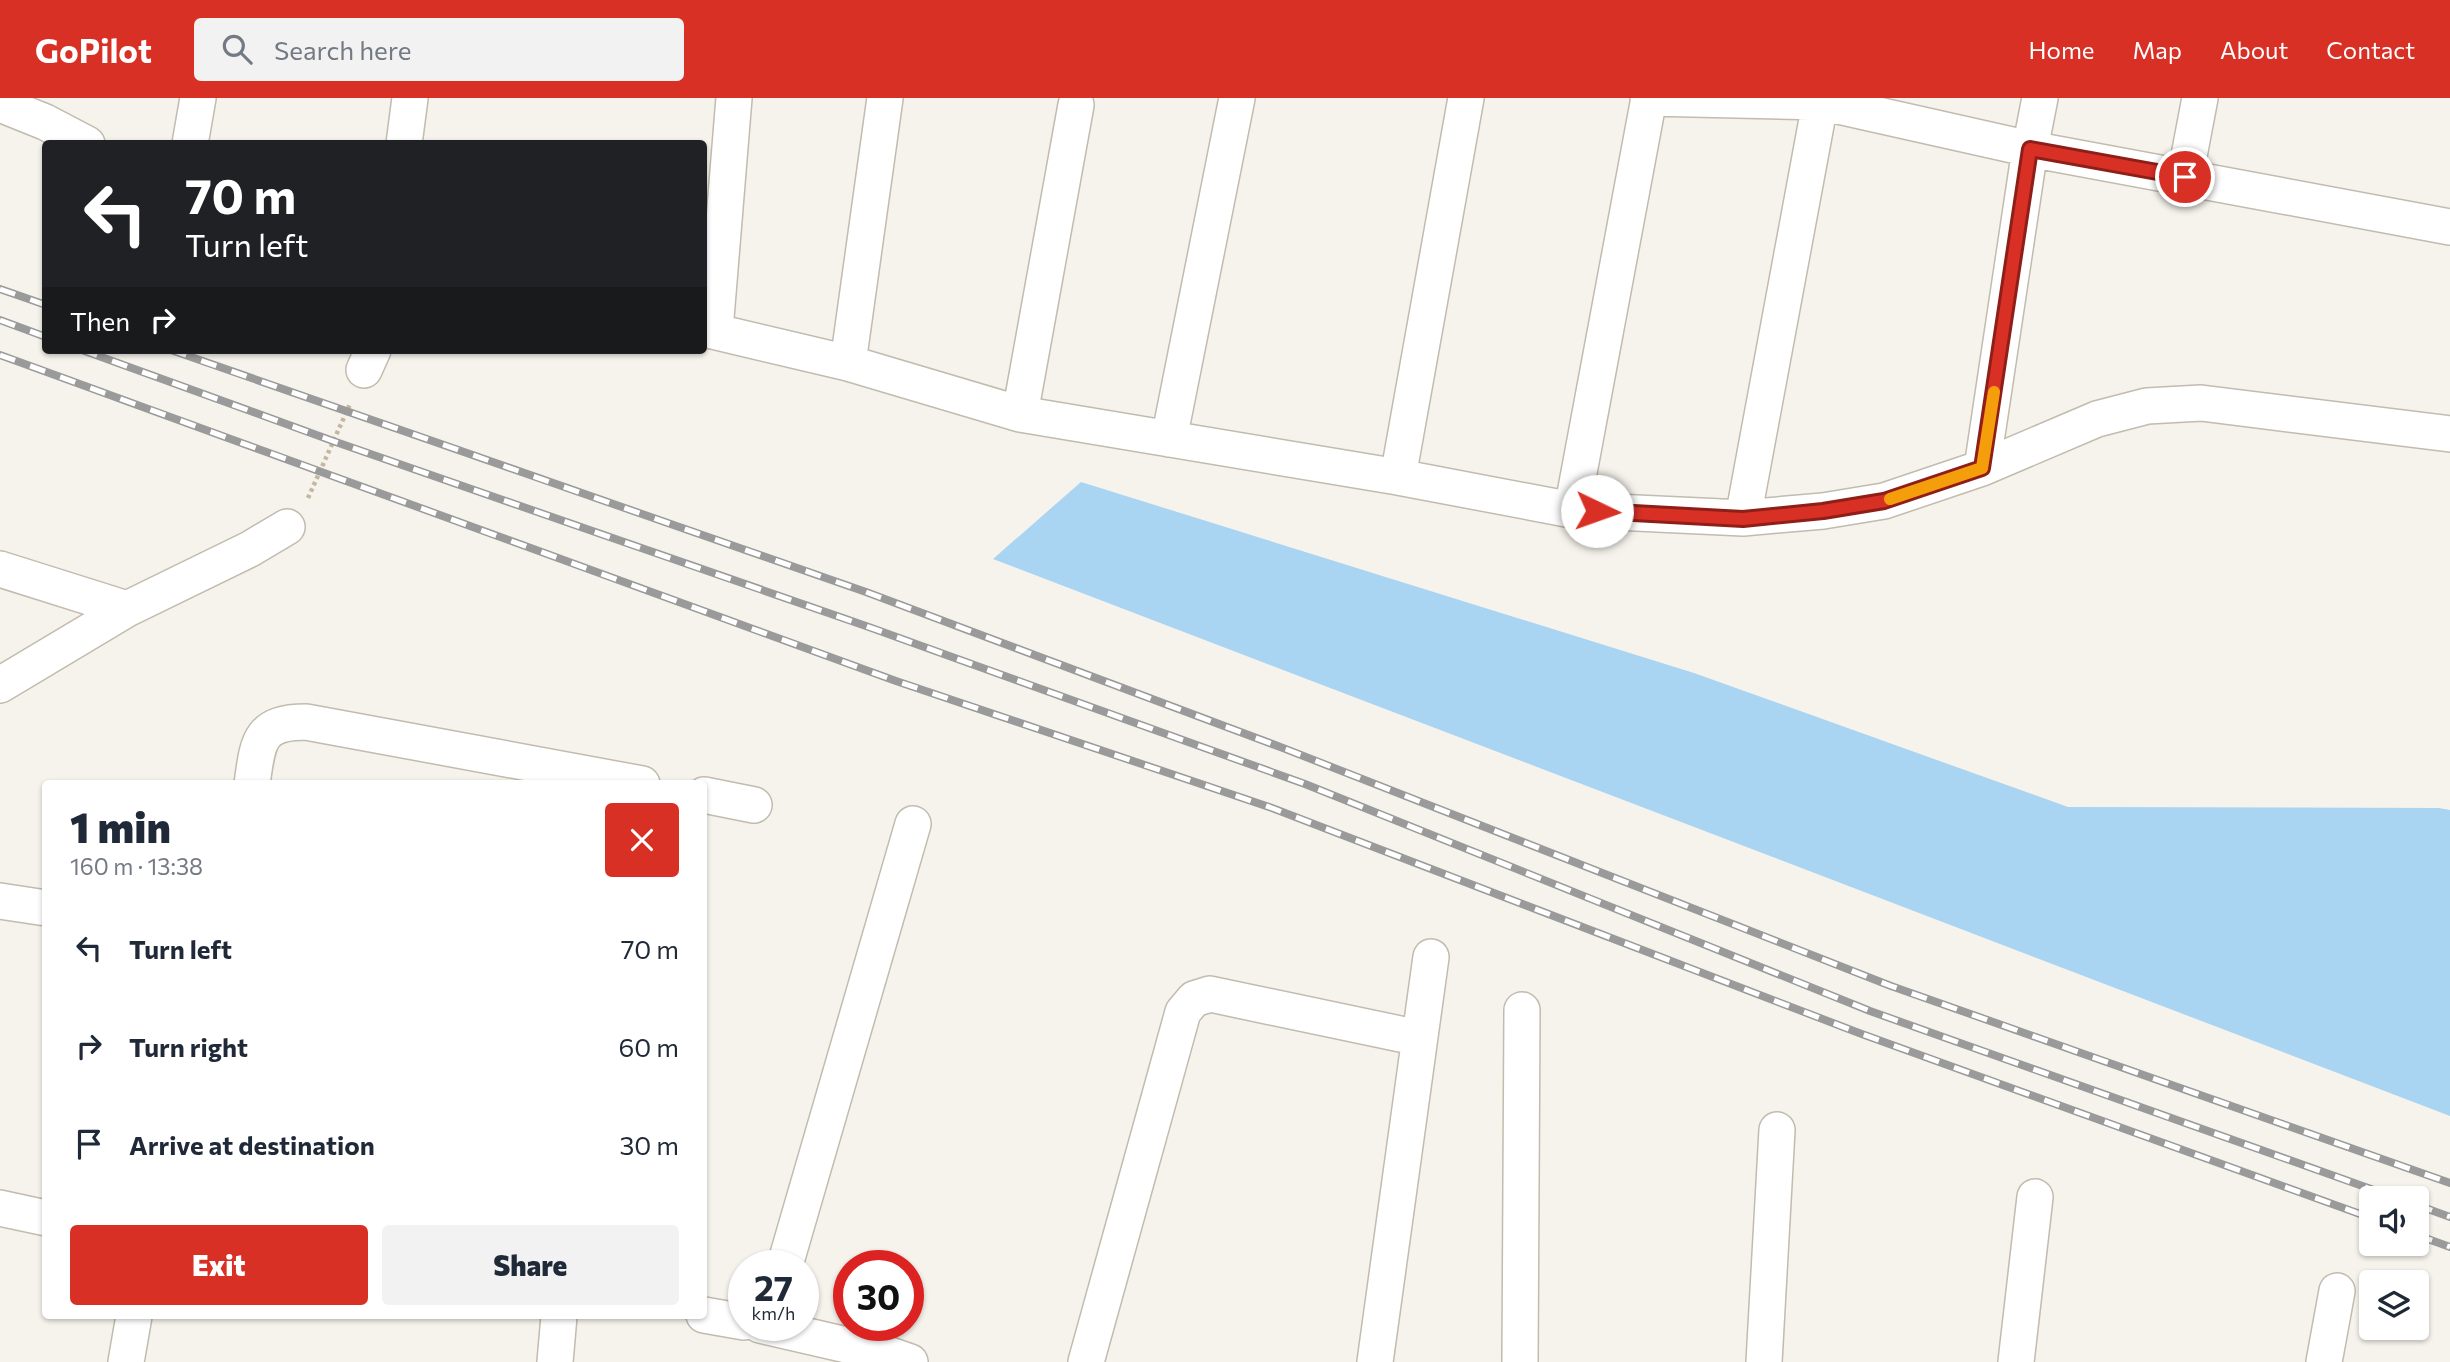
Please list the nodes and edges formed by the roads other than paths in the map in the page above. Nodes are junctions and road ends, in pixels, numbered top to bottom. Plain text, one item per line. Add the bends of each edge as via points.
1 (198, 98) edge
2 (410, 98) edge
3 (734, 98) edge
4 (885, 98) edge
5 (1237, 98) edge
6 (1466, 98) edge
7 (1649, 98) edge
8 (2040, 98) edge
9 (2200, 98) edge
10 (1821, 100) edge
11 (0, 104) edge
12 (1076, 105) dead end
13 (79, 140) edge
14 (191, 140) edge
15 (405, 140) edge
16 (2030, 149) junction
17 (2185, 177) junction
18 (2450, 227) edge
19 (709, 330) edge
20 (848, 363) junction
21 (1020, 414) junction
22 (2450, 434) edge
23 (1169, 439) junction
24 (1982, 468) junction
25 (1398, 477) junction
26 (1572, 509) junction
27 (1743, 519) junction
28 (287, 527) road end
29 (0, 569) edge
30 (127, 609) junction
31 (0, 685) edge
32 (253, 780) edge
33 (620, 780) edge
34 (707, 796) edge
35 (754, 804) dead end
36 (913, 824) dead end
37 (0, 901) edge
38 (42, 907) edge
39 (1431, 957) dead end
40 (1522, 1010) dead end
41 (1419, 1038) junction
42 (1777, 1130) dead end
43 (2035, 1197) dead end
44 (0, 1208) edge
45 (42, 1217) edge
46 (789, 1250) edge
47 (2337, 1291) dead end
48 (707, 1315) edge
49 (133, 1319) edge
50 (559, 1319) edge
51 (728, 1319) edge
52 (819, 1340) edge
53 (896, 1360) edge
54 (126, 1362) edge
55 (555, 1362) edge
56 (1086, 1362) edge
57 (1375, 1362) edge
58 (1520, 1362) edge
59 (1764, 1362) edge
60 (2015, 1362) edge
61 (2324, 1362) edge

1 - 14 street
2 - 15 street
3 - 19 street
4 - 20 street
5 - 23 street
6 - 25 street
7 - 10 street
7 - 26 street
8 - 16 street
9 - 17 street
10 - 16 street
10 - 27 street
11 - 13 street
12 - 21 street
16 - 17 street
16 - 24 street
17 - 18 street
19 - 20 street
20 - 21 street
21 - 23 street
22 - 24 street via 2201,403 2161,405 2096,419
23 - 25 street
24 - 27 street via 1884,501
25 - 26 street
26 - 27 street
28 - 30 street
29 - 30 street
30 - 31 street
32 - 33 street via 263,737 273,726 288,722
34 - 35 street
36 - 46 street
37 - 38 street
39 - 41 street
40 - 58 street
41 - 56 street via 1210,994 1194,999 1183,1012
41 - 57 street
42 - 59 street
43 - 60 street
44 - 45 street
47 - 61 street
48 - 51 street
49 - 54 street
50 - 55 street
52 - 53 street

